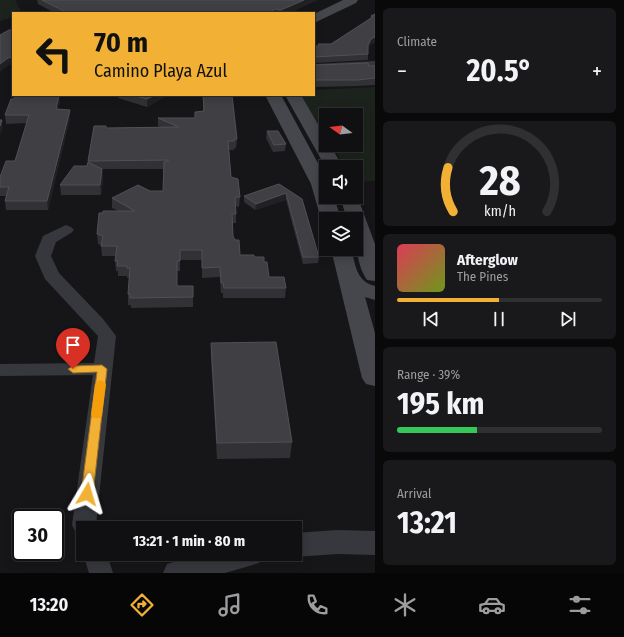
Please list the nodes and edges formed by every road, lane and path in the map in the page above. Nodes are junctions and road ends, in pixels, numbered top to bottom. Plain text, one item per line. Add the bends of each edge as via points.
1 (335, 0) edge
2 (352, 0) edge
3 (310, 12) edge
4 (315, 18) edge
5 (375, 64) edge
6 (315, 67) edge
7 (274, 96) edge
8 (294, 96) edge
9 (330, 160) edge
10 (319, 172) edge
11 (351, 204) edge
12 (66, 230) dead end
13 (342, 256) edge
14 (375, 275) edge
15 (350, 281) junction
16 (375, 293) edge
17 (102, 369) junction
18 (0, 370) edge
19 (375, 378) edge
20 (84, 521) edge
21 (375, 543) edge
22 (302, 544) edge
23 (97, 561) edge
24 (222, 561) edge
25 (101, 573) edge
26 (178, 573) edge

1 - 3 main road
2 - 4 main road
5 - 6 street
7 - 10 main road
8 - 9 main road
11 - 14 main road
12 - 17 street via 49,240 43,256 51,275 107,336
13 - 15 main road
15 - 16 main road via 361,289
15 - 19 main road
17 - 18 street
17 - 20 street
21 - 22 street
23 - 25 street
24 - 26 street

